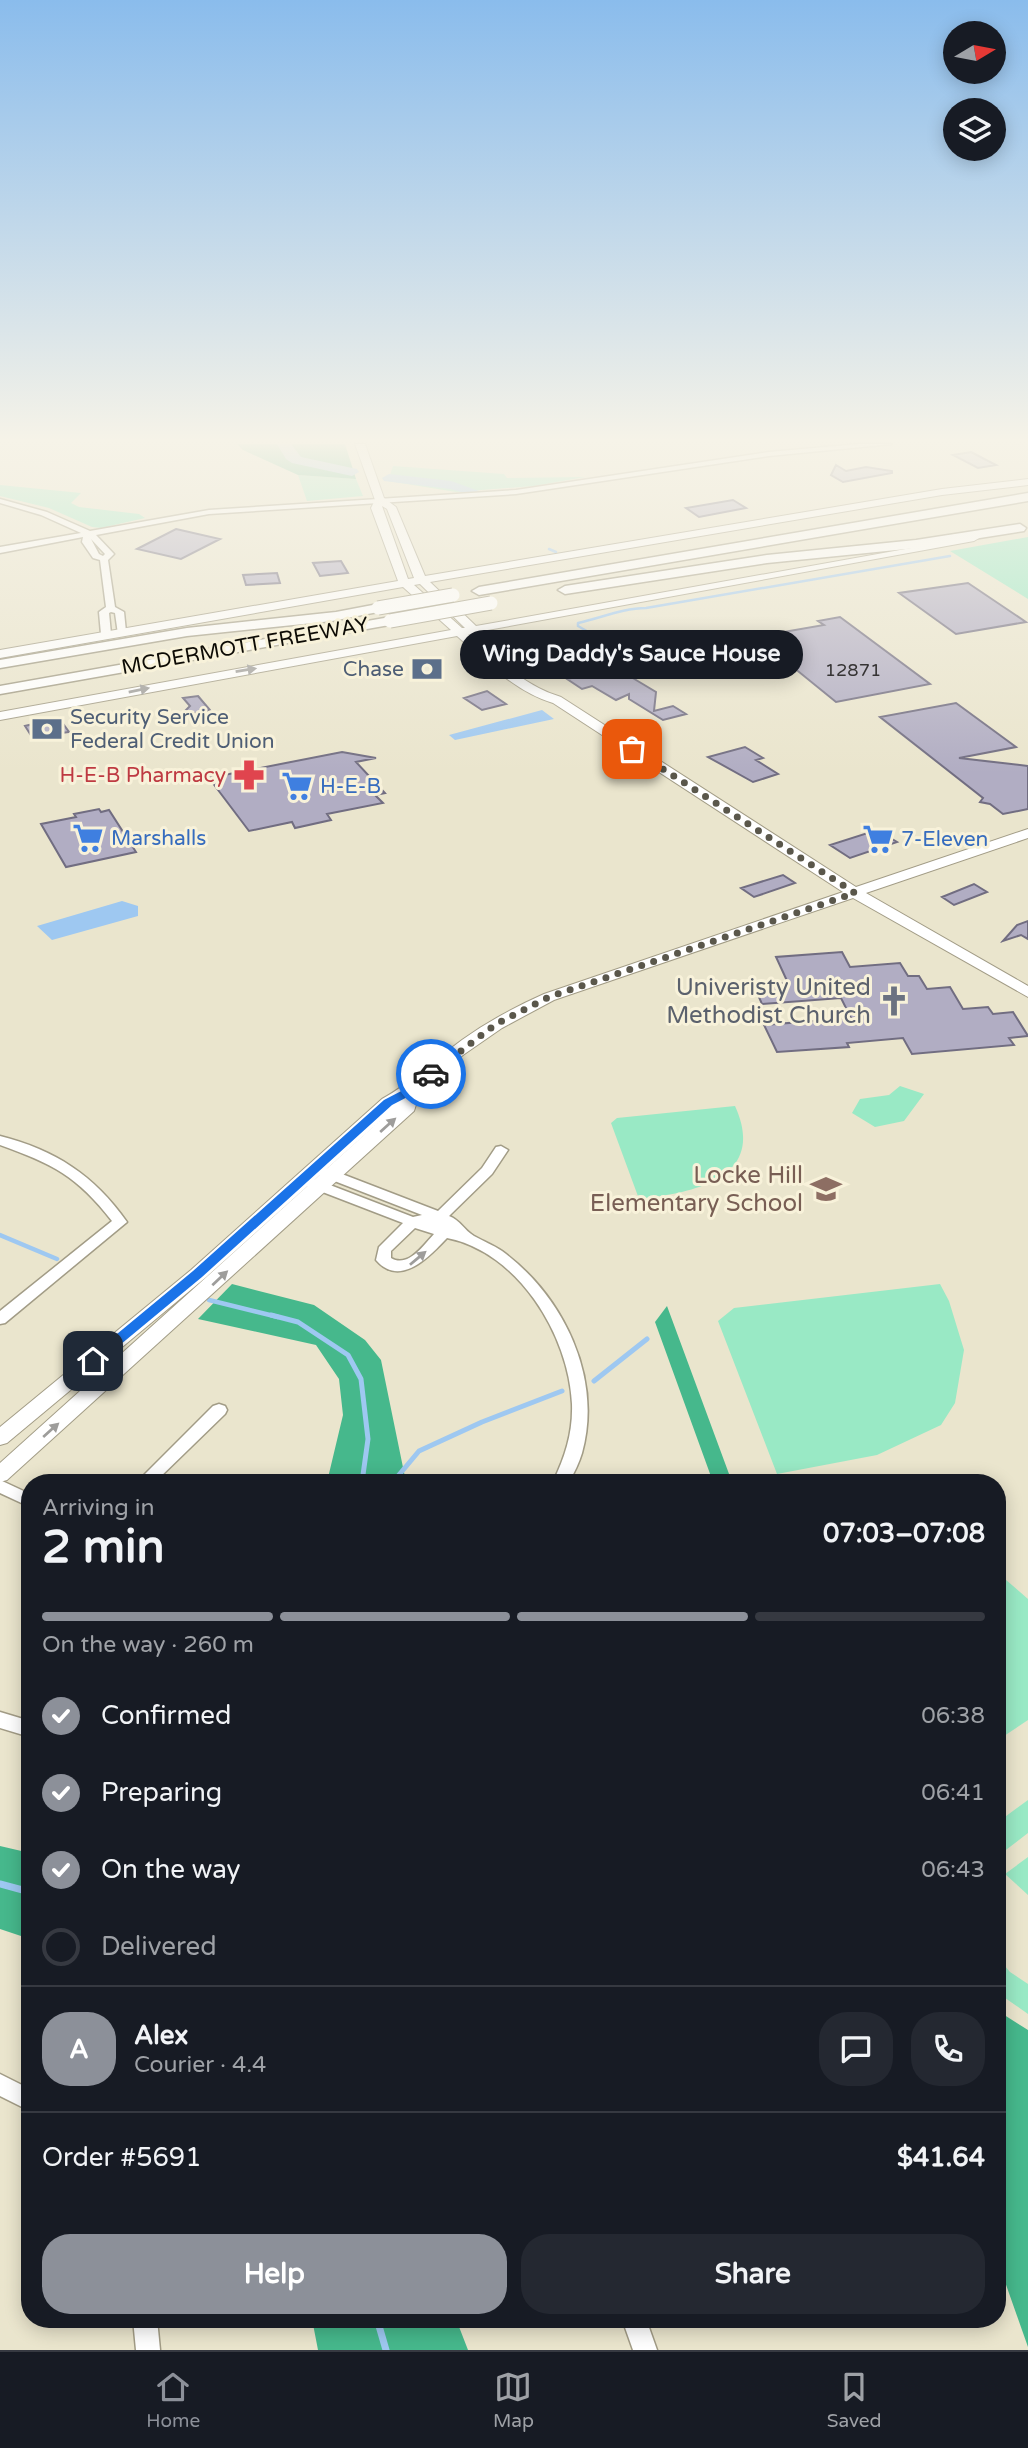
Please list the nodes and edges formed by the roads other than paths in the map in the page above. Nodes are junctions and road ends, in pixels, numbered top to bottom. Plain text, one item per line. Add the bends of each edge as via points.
1 (94, 554) edge
2 (393, 554) edge
3 (408, 554) edge
4 (578, 554) edge
5 (692, 554) edge
6 (770, 554) edge
7 (820, 554) edge
8 (883, 554) edge
9 (410, 559) junction
10 (398, 567) junction
11 (476, 571) junction
12 (422, 580) junction
13 (404, 583) junction
14 (366, 589) junction
15 (565, 590) junction
16 (111, 608) junction
17 (337, 616) junction
18 (522, 622) junction
19 (475, 631) junction
20 (121, 632) junction
21 (458, 633) junction
22 (106, 634) junction
23 (407, 643) junction
24 (494, 643) junction
25 (476, 649) junction
26 (0, 654) edge
27 (0, 664) edge
28 (140, 664) junction
29 (0, 676) edge
30 (0, 690) edge
31 (0, 698) edge
32 (557, 700) junction
33 (0, 716) edge
34 (1028, 834) edge
35 (855, 893) junction
36 (1028, 992) edge
37 (0, 1140) edge
38 (502, 1150) dead end
39 (316, 1177) junction
40 (440, 1217) junction
41 (413, 1221) junction
42 (443, 1233) junction
43 (467, 1238) junction
44 (0, 1319) edge
45 (219, 1410) dead end
46 (0, 1438) edge
47 (153, 1474) edge
48 (565, 1474) edge
49 (0, 1475) edge
50 (0, 1486) edge
51 (21, 1496) edge
52 (0, 1720) edge
53 (21, 1726) edge
54 (0, 2084) edge
55 (21, 2096) edge
56 (146, 2328) edge
57 (637, 2328) edge
58 (148, 2350) edge
59 (645, 2350) edge

1 - 16 street via 104,559
2 - 10 main road
3 - 9 main road
4 - 11 main road
5 - 17 highway, MCDERMOTT FREEWAY, bridge
6 - 15 highway, MCDERMOTT FREEWAY
7 - 15 highway
8 - 18 main road
9 - 11 main road via 430,570
9 - 12 main road
10 - 13 main road
10 - 14 main road via 387,579
11 - 12 main road
11 - 18 main road via 451,582 448,590 475,615 489,621
12 - 13 main road
12 - 19 main road
13 - 14 main road
13 - 21 main road
14 - 20 main road
14 - 23 main road via 402,594 431,621 429,631
15 - 28 highway, MCDERMOTT FREEWAY, bridge
16 - 20 street via 120,612
16 - 22 street via 104,612
17 - 27 highway via 187,632
17 - 29 highway, MCDERMOTT FREEWAY
18 - 19 main road
18 - 24 main road
19 - 21 main road
19 - 24 main road
20 - 22 main road
21 - 23 main road
21 - 25 main road
22 - 26 main road
23 - 25 main road via 452,642
33 -> 23 main road
24 - 32 main road via 556,692
25 - 32 main road via 543,696
28 - 30 highway, MCDERMOTT FREEWAY
28 - 31 highway
32 - 35 main road
34 - 35 main road
35 - 36 main road
35 - 39 main road via 549,997 481,1034 413,1090 408,1107
37 - 44 street via 72,1169 88,1181 120,1222
38 - 40 street
39 - 40 street
39 - 41 street
39 - 46 main road
49 -> 39 main road
40 - 41 street
40 - 42 street
40 - 43 street
41 - 42 street
41 -> 42 street via 384,1250 383,1260 389,1265 415,1263
42 - 43 street
43 - 48 street via 501,1258 536,1292 573,1356 578,1428
45 - 47 street
50 - 51 street
52 - 53 street
54 - 55 street
56 - 58 street
57 - 59 street

